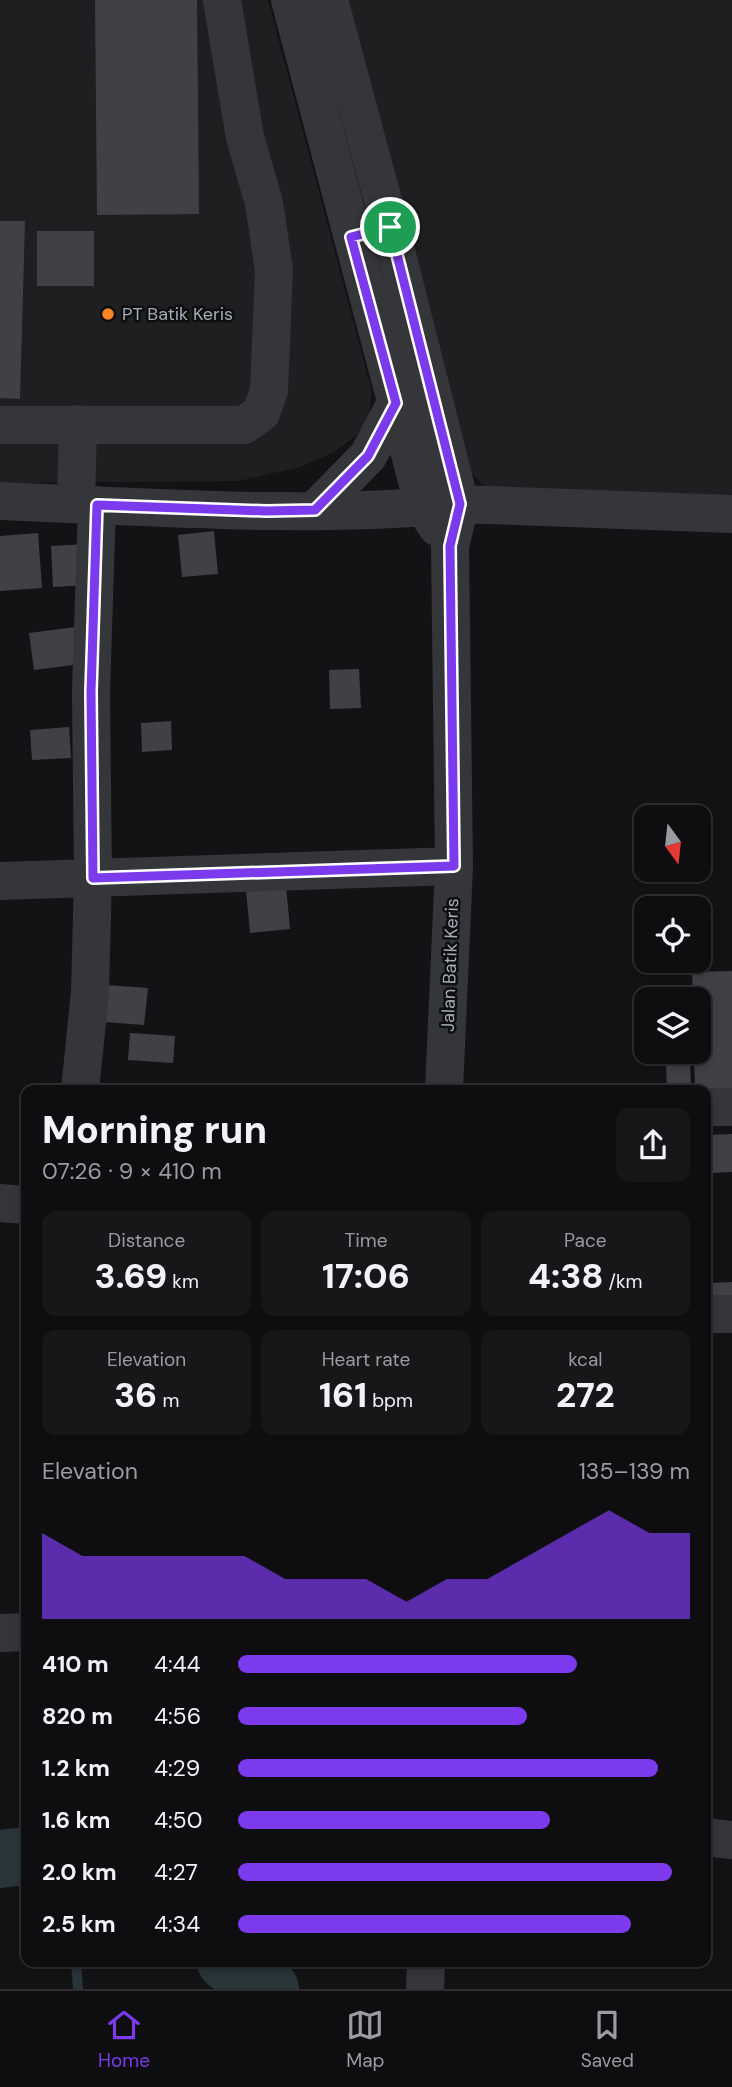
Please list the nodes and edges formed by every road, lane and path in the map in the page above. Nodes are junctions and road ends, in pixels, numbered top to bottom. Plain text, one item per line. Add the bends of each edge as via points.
1 (222, 0) edge
2 (290, 0) edge
3 (329, 0) edge
4 (340, 43) junction
5 (303, 51) junction
6 (390, 227) junction
7 (351, 237) junction
8 (396, 403) junction
9 (78, 424) junction
10 (0, 425) edge
11 (0, 501) edge
12 (86, 505) junction
13 (442, 505) junction
14 (315, 510) junction
15 (732, 514) edge
16 (454, 866) junction
17 (93, 878) junction
18 (0, 881) edge
19 (81, 1085) edge
20 (444, 1085) edge
21 (711, 1107) edge
22 (732, 1107) edge
23 (0, 1203) edge
24 (21, 1205) edge
25 (711, 1314) edge
26 (732, 1314) edge
27 (21, 1632) edge
28 (0, 1633) edge
29 (711, 1838) edge
30 (732, 1840) edge
31 (426, 1967) edge
32 (425, 1989) edge

1 - 9 street via 274,270 269,391 261,413 244,425
2 - 5 street
3 - 4 street
4 - 5 street
4 - 6 street
5 - 7 street
6 - 7 street
6 - 13 street
7 - 8 street
8 - 13 street
8 - 14 street via 368,456
9 - 10 street
9 - 12 street
11 - 12 street
12 - 14 street
12 - 17 street
13 - 14 street
13 - 15 street
13 - 16 street, Jalan Batik Keris via 450,546
16 - 17 street
16 - 20 street, Jalan Batik Keris
17 - 18 street
17 - 19 street via 90,992
21 - 22 street
23 - 24 street
25 - 26 street
27 - 28 street
29 - 30 street
31 - 32 street

